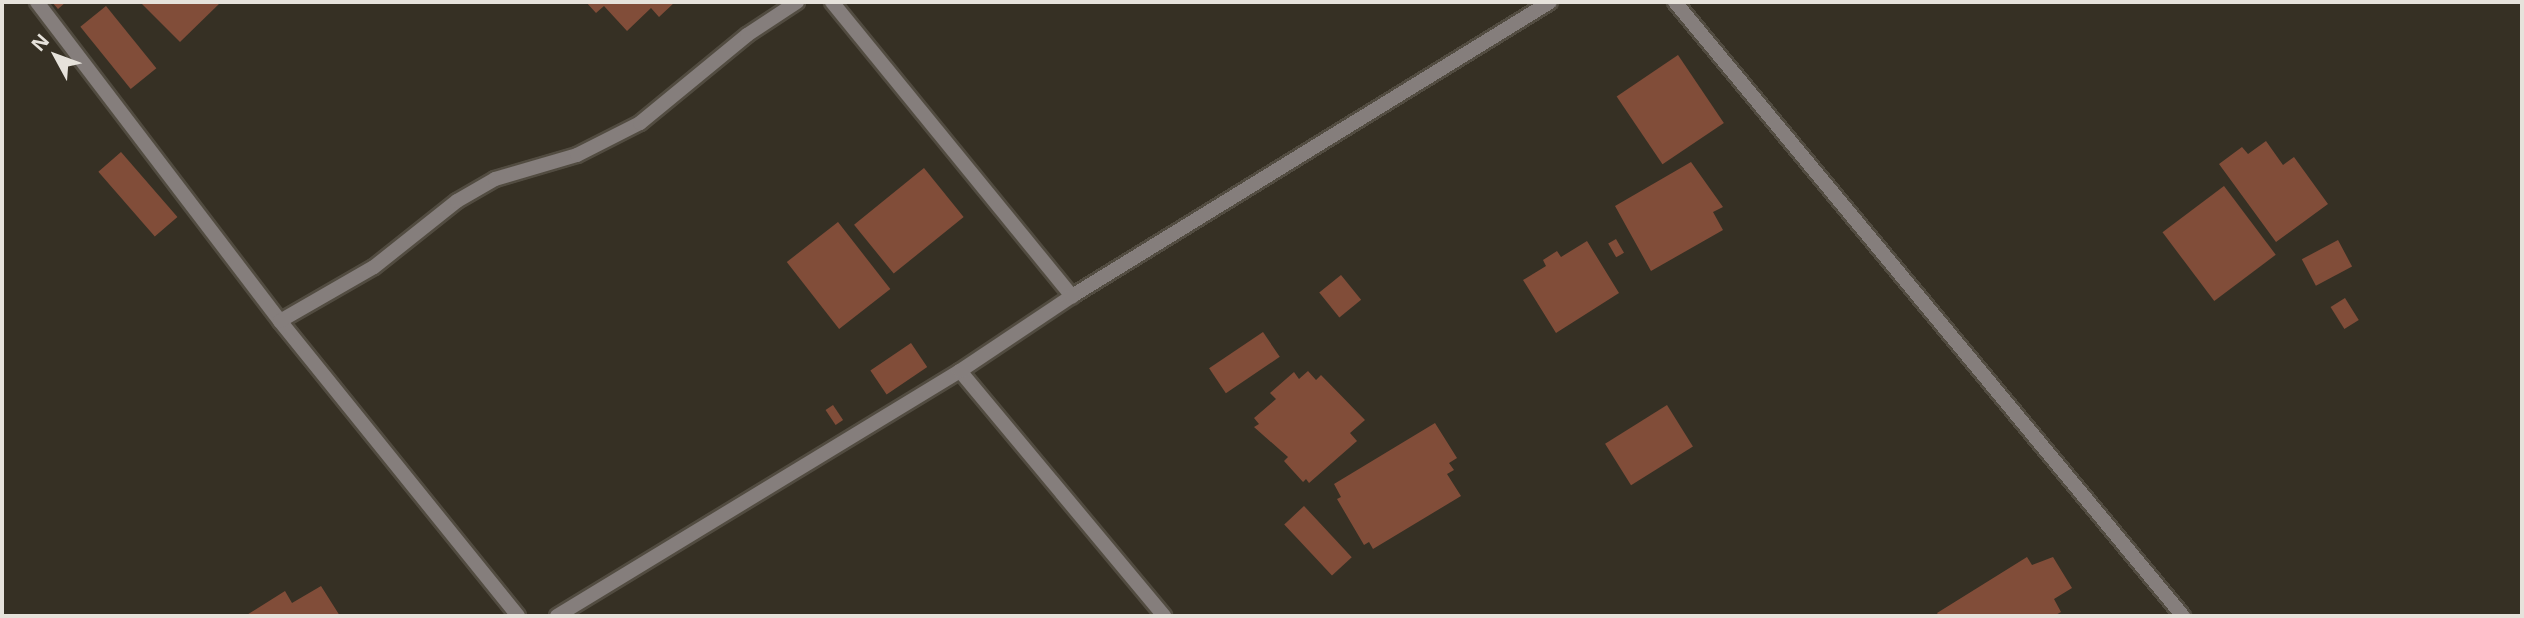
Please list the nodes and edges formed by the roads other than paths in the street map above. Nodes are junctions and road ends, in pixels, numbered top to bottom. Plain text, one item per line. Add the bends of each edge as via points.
1 (37, 2) edge
2 (797, 2) edge
3 (832, 2) edge
4 (1550, 2) edge
5 (1675, 2) edge
6 (1072, 296) junction
7 (280, 321) junction
8 (960, 371) junction
9 (518, 616) edge
10 (557, 616) edge
11 (1164, 616) edge
12 (2183, 616) edge

1 - 7 street
2 - 7 street via 747,35 640,123 577,155 495,179 457,201 374,267
3 - 6 street
4 - 6 street
5 - 12 street
6 - 8 street
7 - 9 street
8 - 10 street
8 - 11 street

